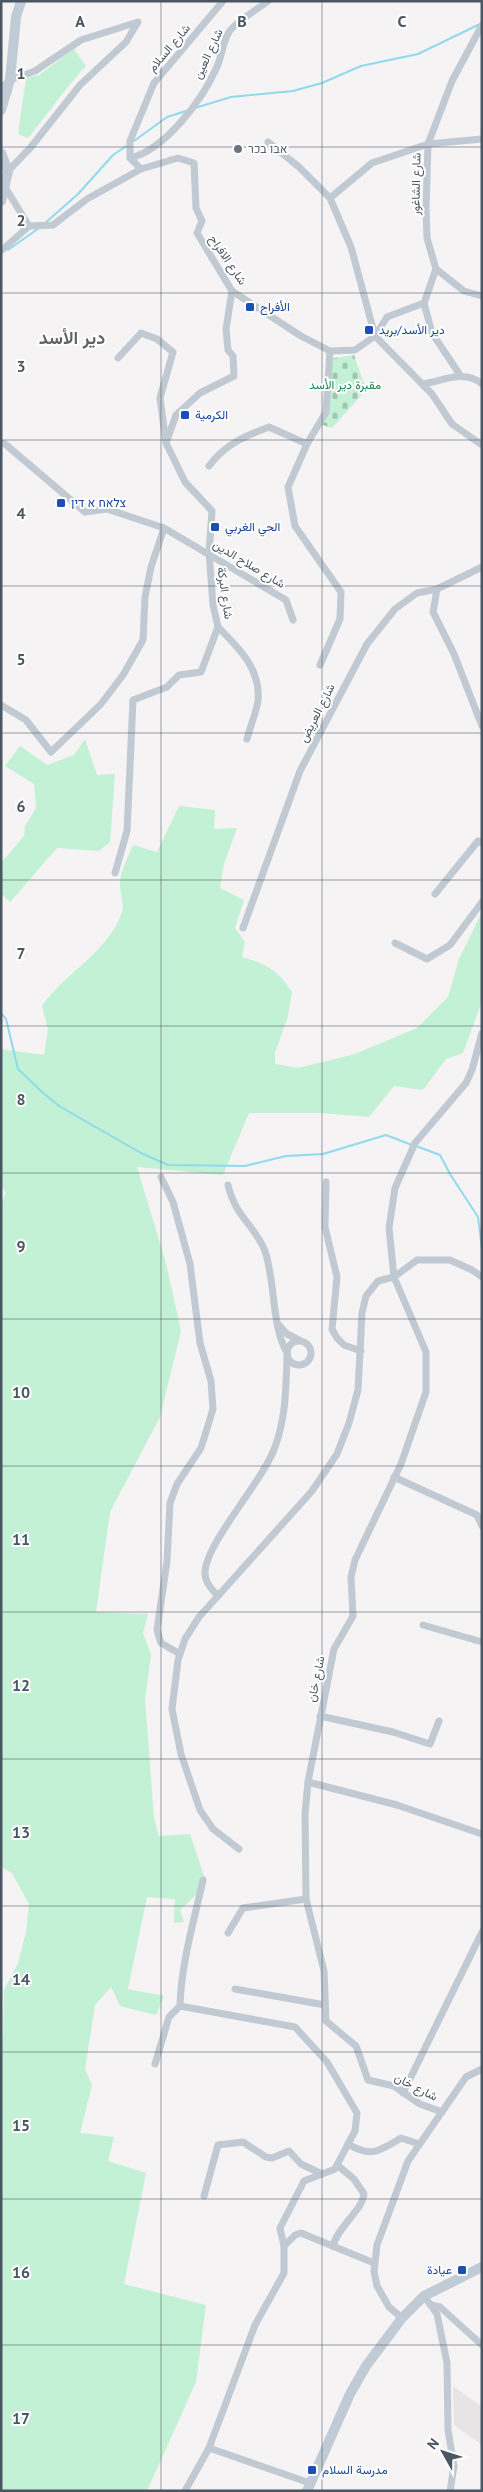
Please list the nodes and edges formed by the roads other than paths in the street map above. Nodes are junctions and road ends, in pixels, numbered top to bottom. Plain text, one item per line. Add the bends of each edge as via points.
1 (21, 1) edge
2 (223, 1) edge
3 (268, 1) edge
4 (482, 26) edge
5 (10, 80) junction
6 (1, 88) edge
7 (1, 110) edge
8 (482, 140) edge
9 (268, 142) dead end
10 (428, 144) junction
11 (1, 153) edge
12 (130, 158) junction
13 (141, 169) junction
14 (8, 171) junction
15 (5, 186) junction
16 (330, 198) junction
17 (1, 201) edge
18 (29, 226) junction
19 (1, 250) edge
20 (436, 269) junction
21 (232, 291) junction
22 (482, 296) edge
23 (424, 304) junction
24 (375, 336) junction
25 (330, 351) junction
26 (118, 358) dead end
27 (460, 375) junction
28 (423, 384) junction
29 (482, 384) edge
30 (166, 443) junction
31 (307, 444) junction
32 (3, 445) edge
33 (482, 445) edge
34 (208, 466) dead end
35 (164, 528) junction
36 (209, 552) junction
37 (482, 567) edge
38 (437, 589) junction
39 (293, 620) dead end
40 (218, 627) junction
41 (320, 665) dead end
42 (1, 706) edge
43 (482, 726) edge
44 (247, 739) dead end
45 (482, 843) edge
46 (116, 872) dead end
47 (435, 894) dead end
48 (482, 902) edge
49 (244, 928) dead end
50 (395, 943) dead end
51 (482, 1033) edge
52 (162, 1177) dead end
53 (326, 1182) dead end
54 (228, 1185) dead end
55 (394, 1277) junction
56 (482, 1277) edge
57 (279, 1325) junction
58 (299, 1340) junction
59 (361, 1351) junction
60 (287, 1354) junction
61 (298, 1365) junction
62 (287, 1380) junction
63 (394, 1478) junction
64 (482, 1526) edge
65 (218, 1596) junction
66 (423, 1625) dead end
67 (482, 1642) edge
68 (180, 1654) junction
69 (320, 1716) junction
70 (439, 1721) dead end
71 (308, 1782) junction
72 (482, 1834) edge
73 (239, 1849) dead end
74 (203, 1880) dead end
75 (306, 1899) junction
76 (482, 1932) edge
77 (228, 1933) dead end
78 (236, 1989) dead end
79 (325, 2005) junction
80 (180, 2006) junction
81 (155, 2064) dead end
82 (482, 2069) edge
83 (404, 2093) junction
84 (442, 2112) junction
85 (348, 2144) junction
86 (419, 2144) junction
87 (337, 2165) junction
88 (322, 2174) junction
89 (204, 2196) dead end
90 (284, 2246) junction
91 (333, 2246) junction
92 (374, 2264) junction
93 (482, 2267) edge
94 (427, 2300) junction
95 (402, 2318) junction
96 (482, 2345) edge
97 (209, 2448) junction
98 (308, 2487) edge
99 (185, 2491) edge
100 (450, 2491) edge

1 - 5 street via 16,17
2 - 12 street, شارع السلام via 154,83 130,141
3 - 12 street, شارع العين via 229,31 216,69 192,110 143,155
4 - 10 street, شارع الشاغور via 452,81
5 - 6 street
5 - 7 street
5 - 14 street via 35,71 81,40 138,22 126,42 80,85
8 - 10 street
9 - 16 street via 299,166
10 - 16 street via 372,164
10 - 20 street, شارع الشاغور via 427,238
11 - 14 street
12 - 13 street
13 - 18 street, شارع الافراح via 87,199 53,226
13 - 21 street, شارع الافراح via 178,158 194,163 196,208 202,221 197,233
14 - 15 street
15 - 17 street
15 - 18 street
16 - 24 street via 351,247
18 - 19 street
20 - 22 street via 464,290
20 - 23 street
21 - 25 street, شارع الافراح
21 - 30 street via 226,329 228,350 234,356 234,376 200,393 176,415
23 - 24 street, شارع الافراح via 387,317
23 - 27 street via 432,333
24 - 25 street, شارع الافراح via 355,350
24 - 28 street
25 - 31 street via 326,412
26 - 30 street, شارع البركة via 141,333 173,352 160,398
27 - 28 street
27 - 29 street
28 - 33 street via 452,424
30 - 36 street, شارع البركة via 185,482 212,511
31 - 34 street via 269,427 246,435 220,451
31 - 41 street via 288,487 295,526 341,592 340,619
32 - 35 street, شارع صلاح الدين via 85,512 107,509
35 - 36 street, شارع صلاح الدين
35 - 42 street via 145,597 144,640 101,704 51,752 26,720
36 - 39 street, شارع صلاح الدين via 286,600
36 - 40 street, شارع البركة
37 - 38 street, شارع العريض
38 - 43 street via 432,612 454,654
38 - 49 street, شارع العريض via 417,593 395,609 367,644 300,771
40 - 44 street via 254,668 258,700
40 - 46 street, شارع البركة via 201,672 179,675 167,687 133,700 127,831
45 - 47 street via 478,841
48 - 50 street via 450,945 427,959
51 - 55 street, شارع خان via 466,1082 416,1143 395,1188 389,1228
52 - 68 street via 190,1264 200,1343 213,1396 210,1421 201,1448 177,1484 170,1503 167,1562 157,1630 161,1643
53 - 59 street via 325,1227 337,1277 332,1329 344,1345
54 - 57 street via 234,1206 265,1252
55 - 56 street via 417,1260 450,1260
55 - 59 street via 378,1281 366,1296
55 - 63 street, شارع خان via 426,1352 426,1392
57 - 58 street
57 - 60 street
58 - 60 street via 290,1344
58 - 61 street via 308,1344 312,1351 307,1362
59 - 65 street via 355,1404 334,1459 312,1491
60 - 61 street via 292,1363
60 - 62 street
61 - 62 street via 291,1370
62 - 65 street via 284,1417 275,1448 262,1476 221,1537 206,1568 206,1580
63 - 64 street via 478,1516
63 - 69 street, شارع خان via 355,1560 351,1578 353,1616 334,1650
65 - 68 street via 193,1624
66 - 67 street
68 - 73 street via 172,1709 181,1754 200,1810 213,1829
69 - 70 street via 393,1732 430,1744
69 - 71 street, شارع خان
71 - 72 street via 397,1805
71 - 75 street, شارع خان
74 - 80 street via 185,1964
75 - 77 street via 243,1908
75 - 79 street, شارع خان via 324,1970
76 - 83 street
78 - 79 street
79 - 83 street, شارع خان via 326,2021 356,2046 368,2080 394,2086
80 - 81 street via 169,2017
80 - 85 street via 294,2027 327,2062 357,2113 355,2131
82 - 84 street via 466,2076
83 - 84 street, شارع خان via 420,2104
84 - 86 street
85 - 86 street via 362,2152 376,2152 401,2138
85 - 87 street
86 - 92 street via 408,2161 377,2245
87 - 88 street
87 - 91 street via 354,2179 364,2194 336,2235
88 - 89 street via 301,2164 290,2151 272,2158 243,2142 218,2145
88 - 90 street via 304,2181 280,2228
90 - 91 street via 301,2233
90 - 97 street via 284,2273 255,2325
91 - 92 street
92 - 95 street via 377,2286 383,2299
93 - 94 street
94 - 95 street
94 - 96 street
94 - 100 street via 438,2314 447,2363 448,2430 454,2466
95 - 98 street via 366,2366 350,2394
97 - 98 street
97 - 99 street

